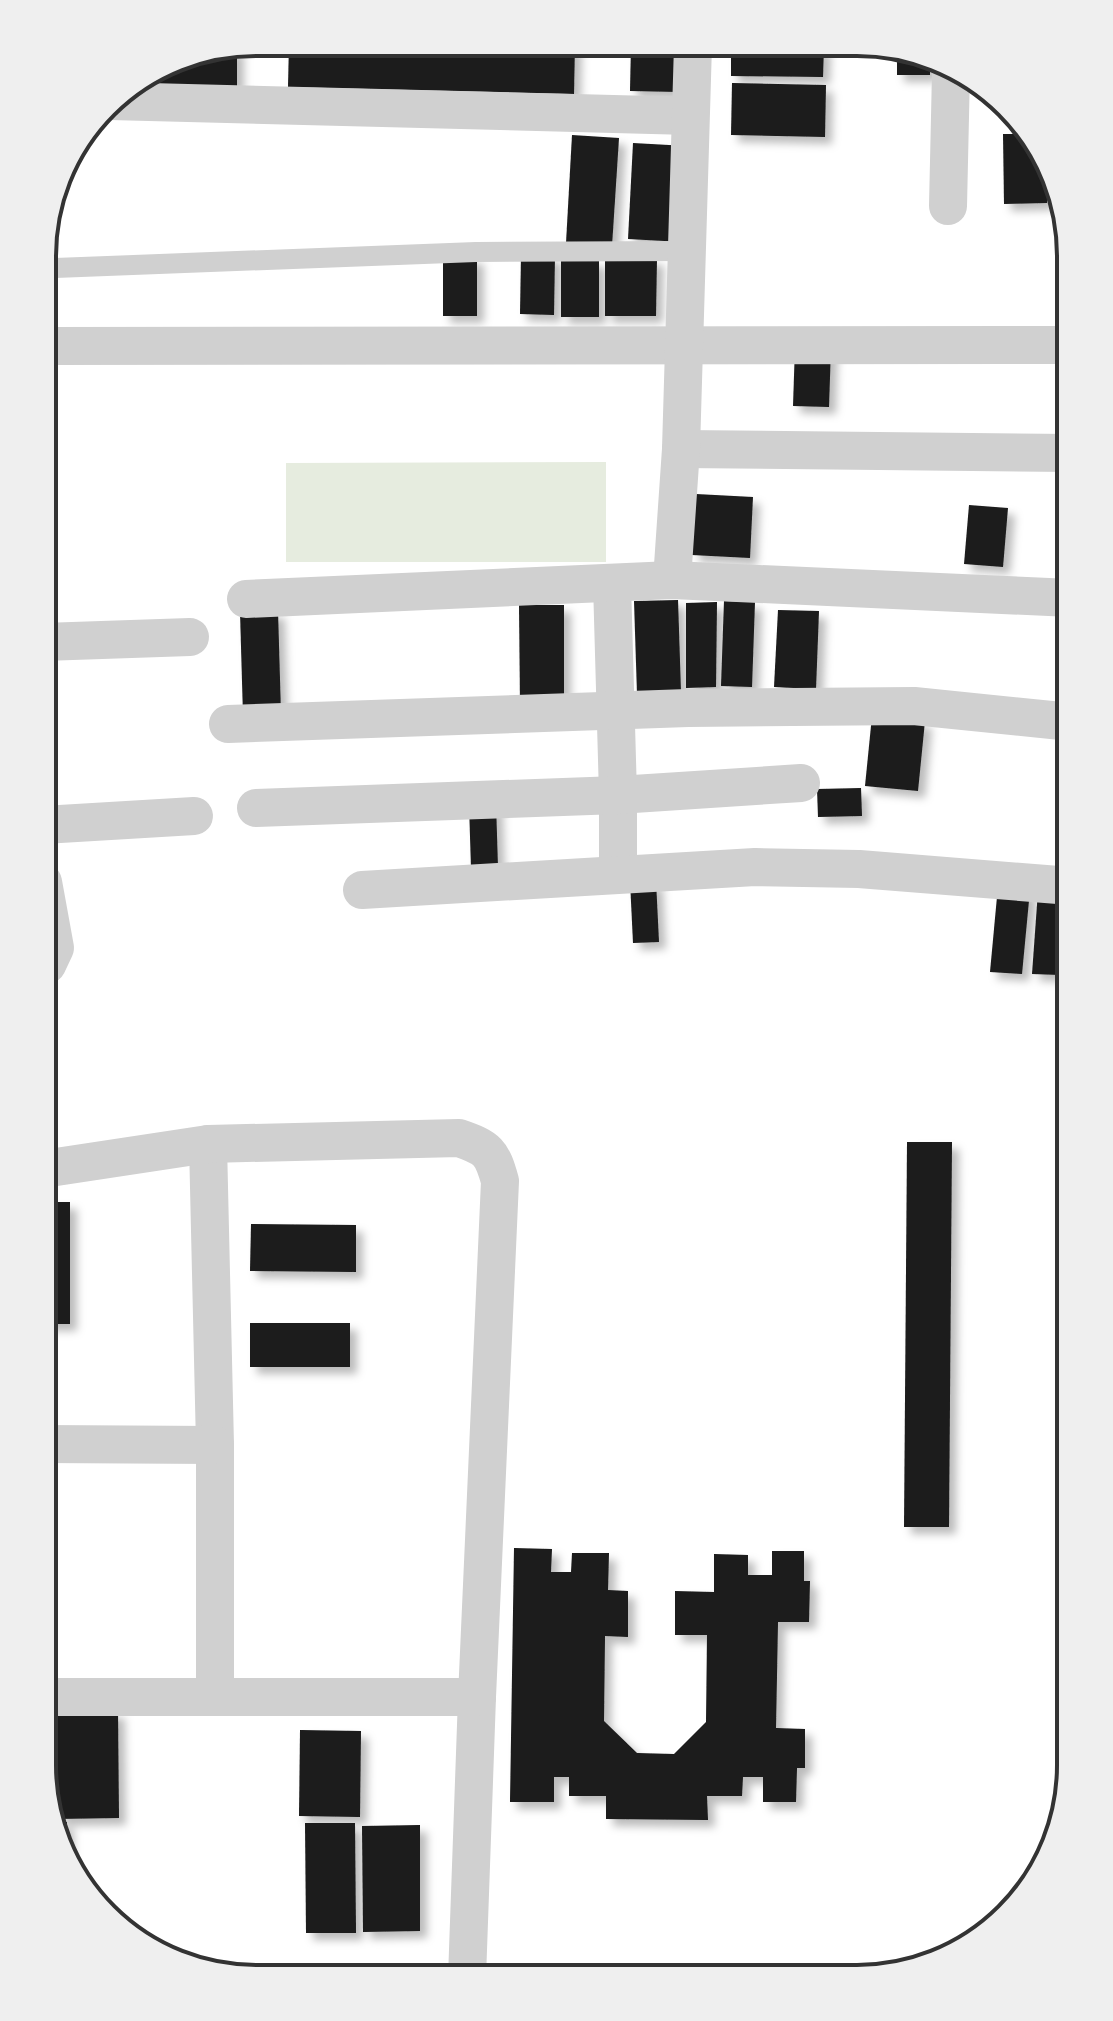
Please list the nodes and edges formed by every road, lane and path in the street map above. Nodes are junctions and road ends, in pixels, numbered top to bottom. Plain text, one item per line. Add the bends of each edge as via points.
1 (693, 56) edge
2 (951, 80) edge
3 (129, 101) edge
4 (690, 116) junction
5 (948, 206) dead end
6 (686, 251) junction
7 (56, 268) edge
8 (1057, 345) edge
9 (56, 346) edge
10 (684, 346) junction
11 (681, 449) junction
12 (1057, 453) edge
13 (672, 580) junction
14 (612, 583) junction
15 (1057, 597) edge
16 (246, 599) dead end
17 (190, 637) dead end
18 (56, 642) edge
19 (616, 711) junction
20 (1057, 721) edge
21 (228, 724) dead end
22 (801, 783) dead end
23 (618, 795) junction
24 (256, 808) dead end
25 (194, 816) dead end
26 (56, 824) edge
27 (618, 874) junction
28 (1057, 885) edge
29 (362, 890) dead end
30 (208, 1144) junction
31 (56, 1167) edge
32 (56, 1444) edge
33 (215, 1445) junction
34 (56, 1697) edge
35 (215, 1697) junction
36 (477, 1697) junction
37 (467, 1965) edge

1 - 4 street
2 - 5 street
3 - 4 street
4 - 6 street
6 - 7 lane via 476,252
6 - 10 street
8 - 10 street
9 - 10 street
10 - 11 street
11 - 12 street
11 - 13 street
13 - 14 street
13 - 15 street
14 - 16 street
14 - 19 street
17 - 18 street
19 - 20 street via 914,706
19 - 21 street
19 - 23 street
22 - 23 street
23 - 24 street
23 - 27 street
25 - 26 street
27 - 28 street via 755,867 859,869
27 - 29 street
30 - 31 street
30 - 33 street
30 - 36 street via 459,1138 481,1146 494,1160 500,1181
32 - 33 street
33 - 35 street
34 - 35 street
35 - 36 street
36 - 37 street

